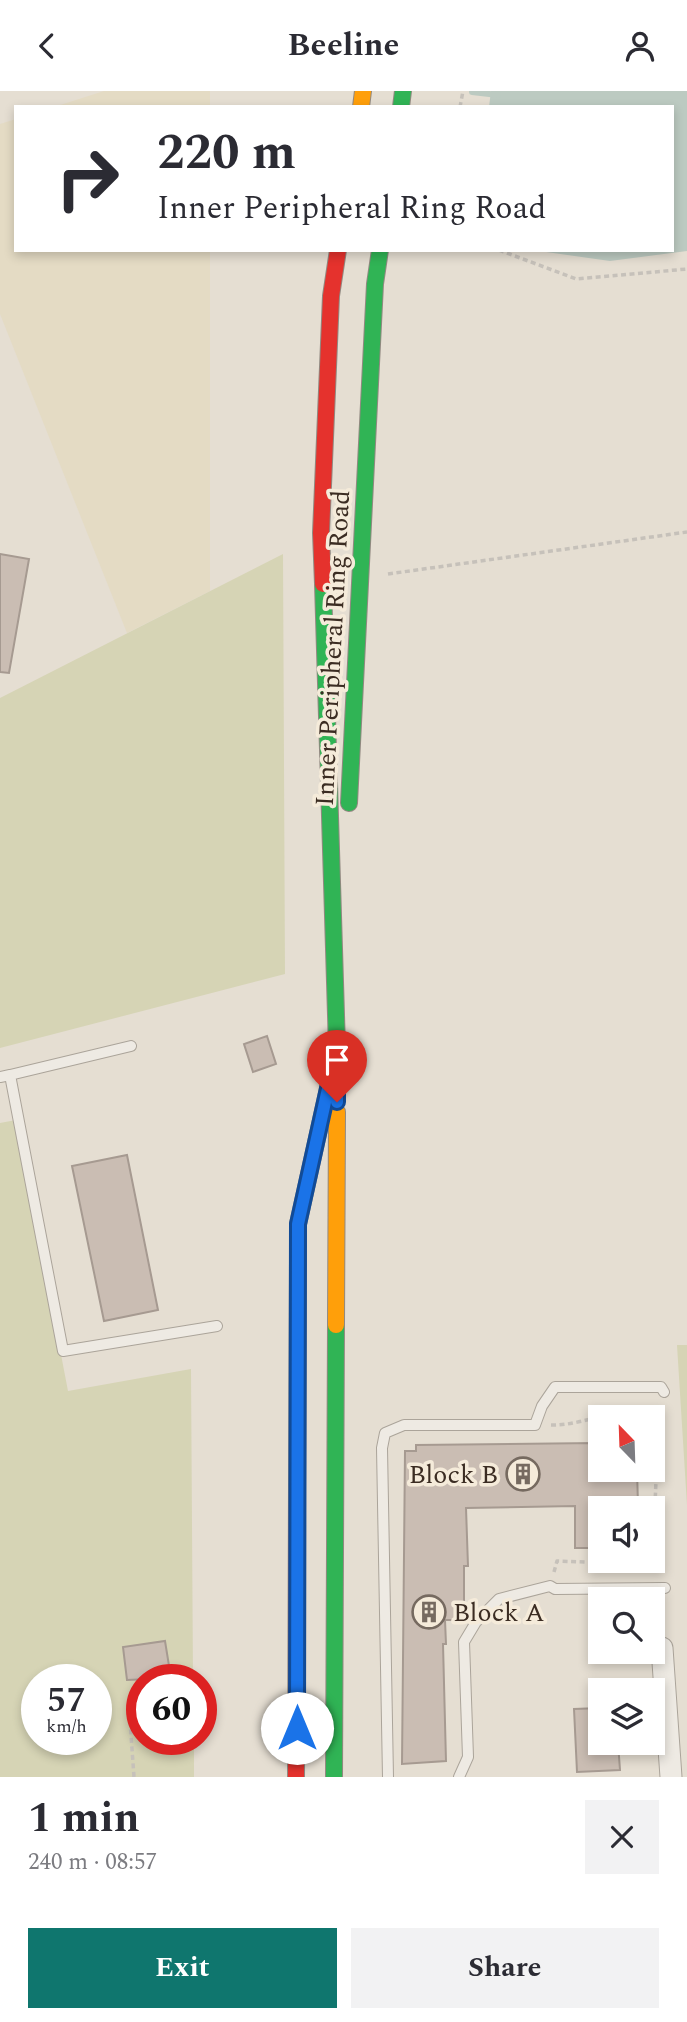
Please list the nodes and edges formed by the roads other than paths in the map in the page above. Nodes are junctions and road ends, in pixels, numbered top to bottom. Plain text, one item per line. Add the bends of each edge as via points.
1 (338, 252) edge
2 (380, 252) edge
3 (131, 1046) dead end
4 (337, 1048) junction
5 (5, 1076) edge
6 (217, 1327) dead end
7 (664, 1392) dead end
8 (588, 1589) edge
9 (663, 1664) edge
10 (296, 1777) edge
11 (334, 1777) edge
12 (388, 1777) edge
13 (459, 1777) edge
14 (671, 1777) edge

1 - 4 main road, Inner Peripheral Ring Road via 331,296 321,533
2 - 4 main road, Inner Peripheral Ring Road
3 - 5 lane
4 - 10 main road, Inner Peripheral Ring Road via 298,1224
4 - 11 main road, Inner Peripheral Ring Road
5 - 6 lane via 63,1351
7 - 12 lane via 662,1387 555,1387 535,1425 404,1425 385,1433
8 - 13 lane via 550,1586 499,1599 476,1622 464,1642 468,1757
9 - 14 street

